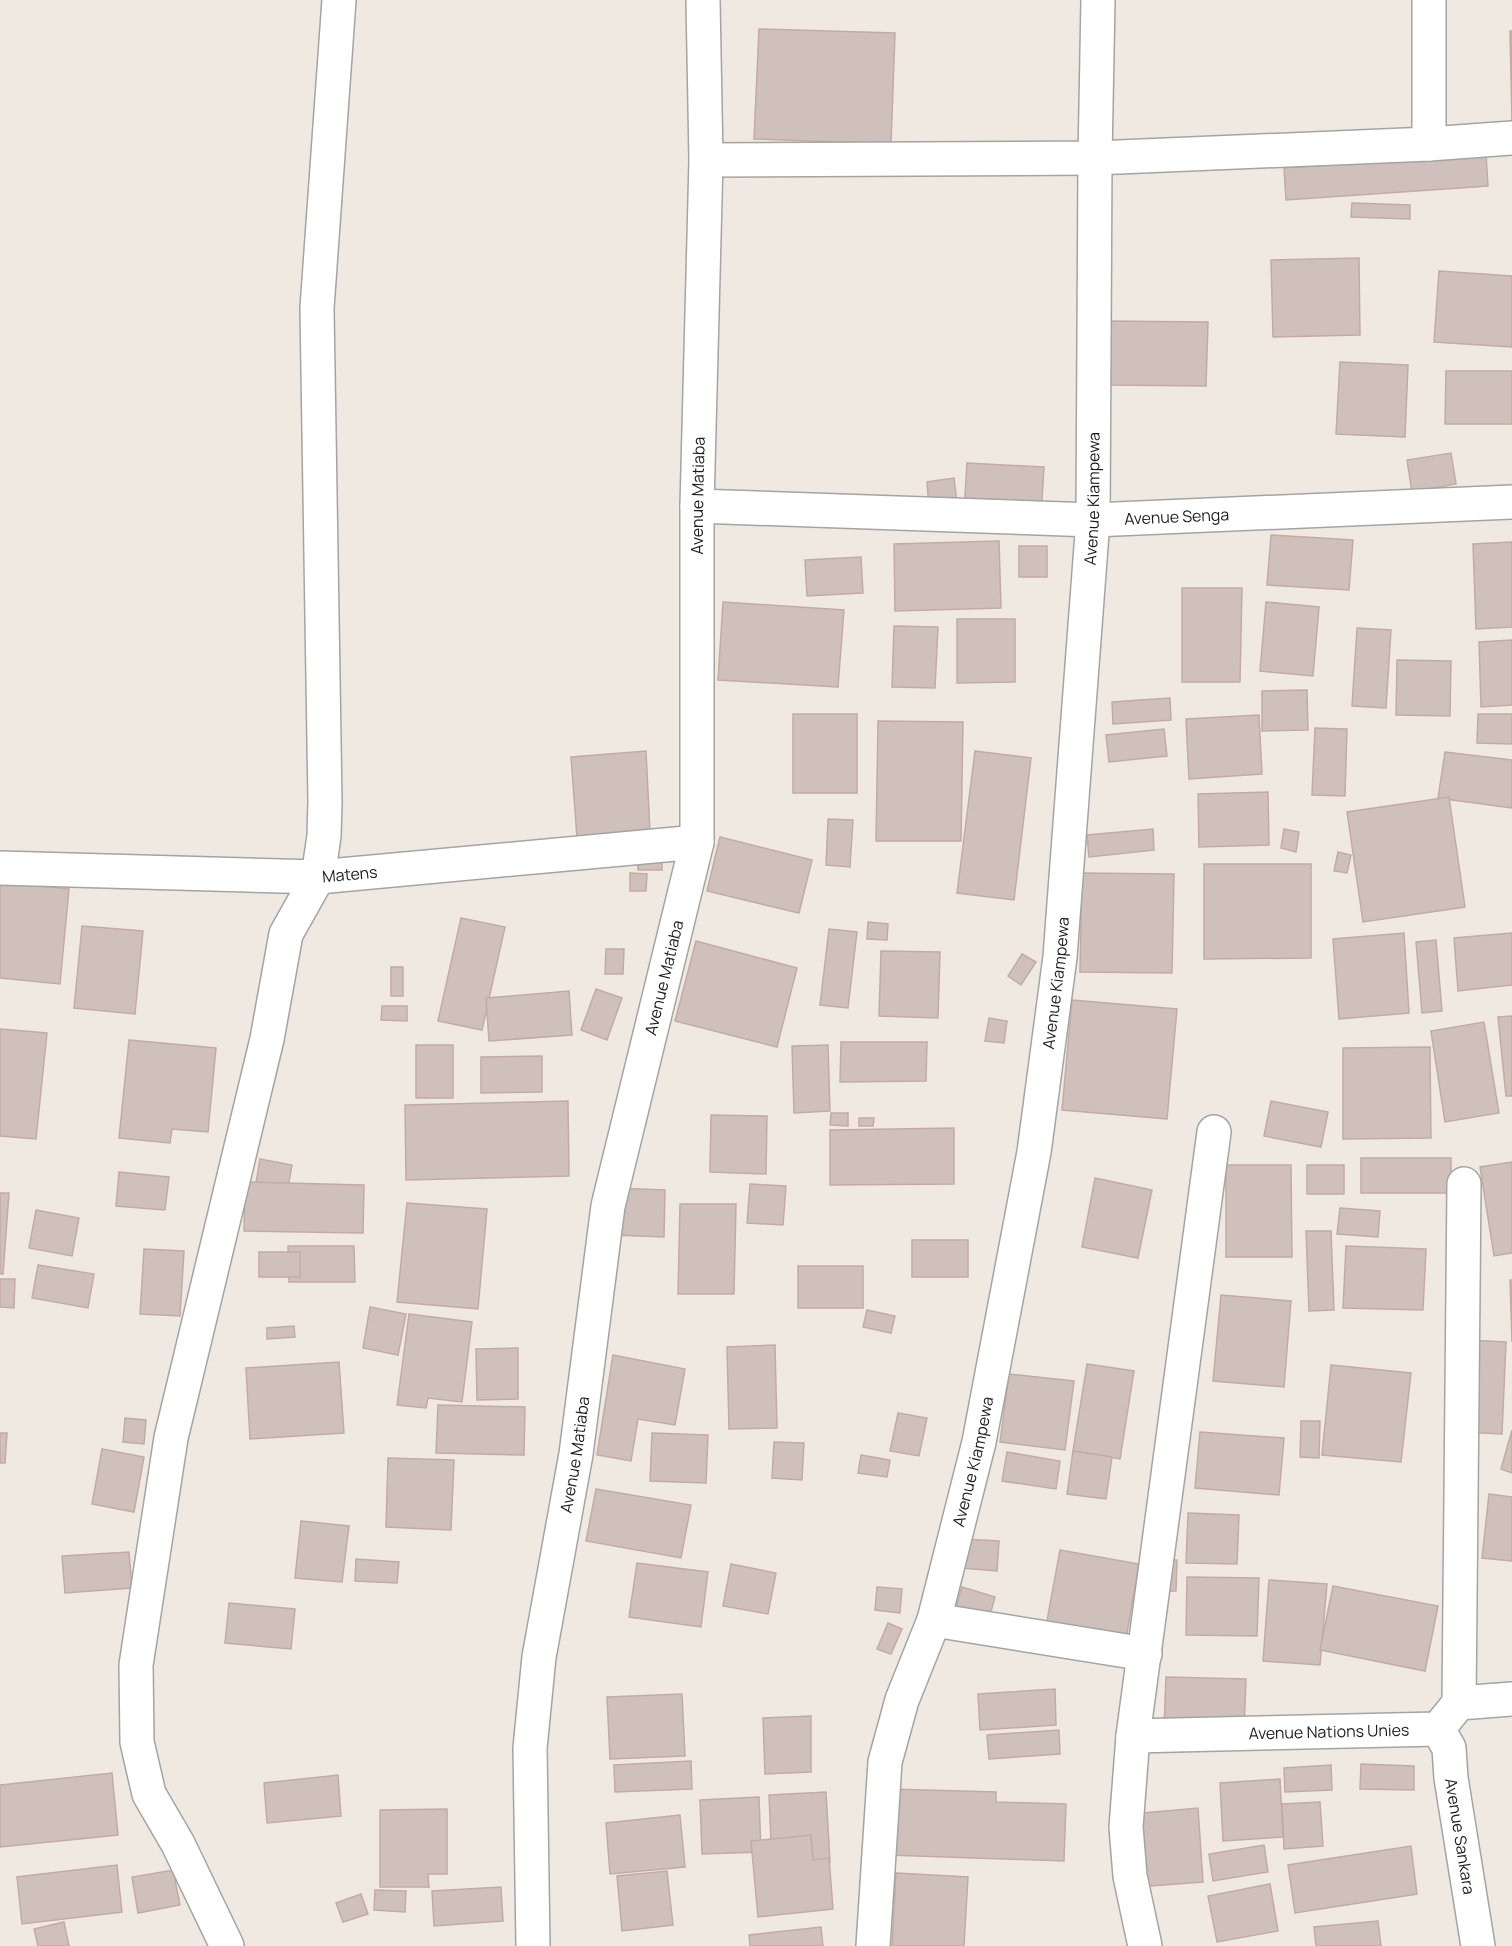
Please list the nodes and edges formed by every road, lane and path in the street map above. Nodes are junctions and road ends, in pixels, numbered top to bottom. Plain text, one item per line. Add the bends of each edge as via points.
1 (339, 0) edge
2 (704, 0) edge
3 (1098, 0) edge
4 (1429, 0) edge
5 (1512, 138) edge
6 (1429, 144) junction
7 (1095, 158) junction
8 (706, 160) junction
9 (1512, 502) edge
10 (697, 506) junction
11 (1093, 520) junction
12 (697, 842) junction
13 (0, 868) edge
14 (318, 877) junction
15 (1214, 1132) dead end
16 (1464, 1184) dead end
17 (934, 1620) junction
18 (1145, 1654) junction
19 (1512, 1699) edge
20 (1460, 1703) junction
21 (1438, 1729) junction
22 (1133, 1736) junction
23 (227, 1946) edge
24 (532, 1946) edge
25 (873, 1946) edge
26 (1145, 1946) edge
27 (1478, 1946) edge

1 - 14 street via 317,308 326,802
2 - 8 street, Avenue Matiaba
3 - 7 street, Avenue Kiampewa
4 - 6 street
5 - 6 street
6 - 7 street
7 - 8 street
7 - 11 street, Avenue Kiampewa
8 - 10 street, Avenue Matiaba
9 - 11 street, Avenue Senga
10 - 11 street, Avenue Senga
10 - 12 street, Avenue Matiaba
11 - 17 street, Avenue Kiampewa via 1060,957 1034,1152 979,1442
12 - 14 street, Matens
12 - 24 street, Avenue Matiaba via 608,1206 576,1454 539,1657 530,1748
13 - 14 street, Matens
14 - 23 street via 286,934 267,1039 171,1438 136,1665 136,1742 149,1794
15 - 18 street
16 - 20 street
17 - 18 street
17 - 25 street, Avenue Kiampewa via 903,1700 885,1762
18 - 22 street
19 - 20 street
20 - 21 street
21 - 22 street, Avenue Nations Unies
21 - 27 street, Avenue Sankara via 1449,1748
22 - 26 street via 1126,1827 1130,1876

